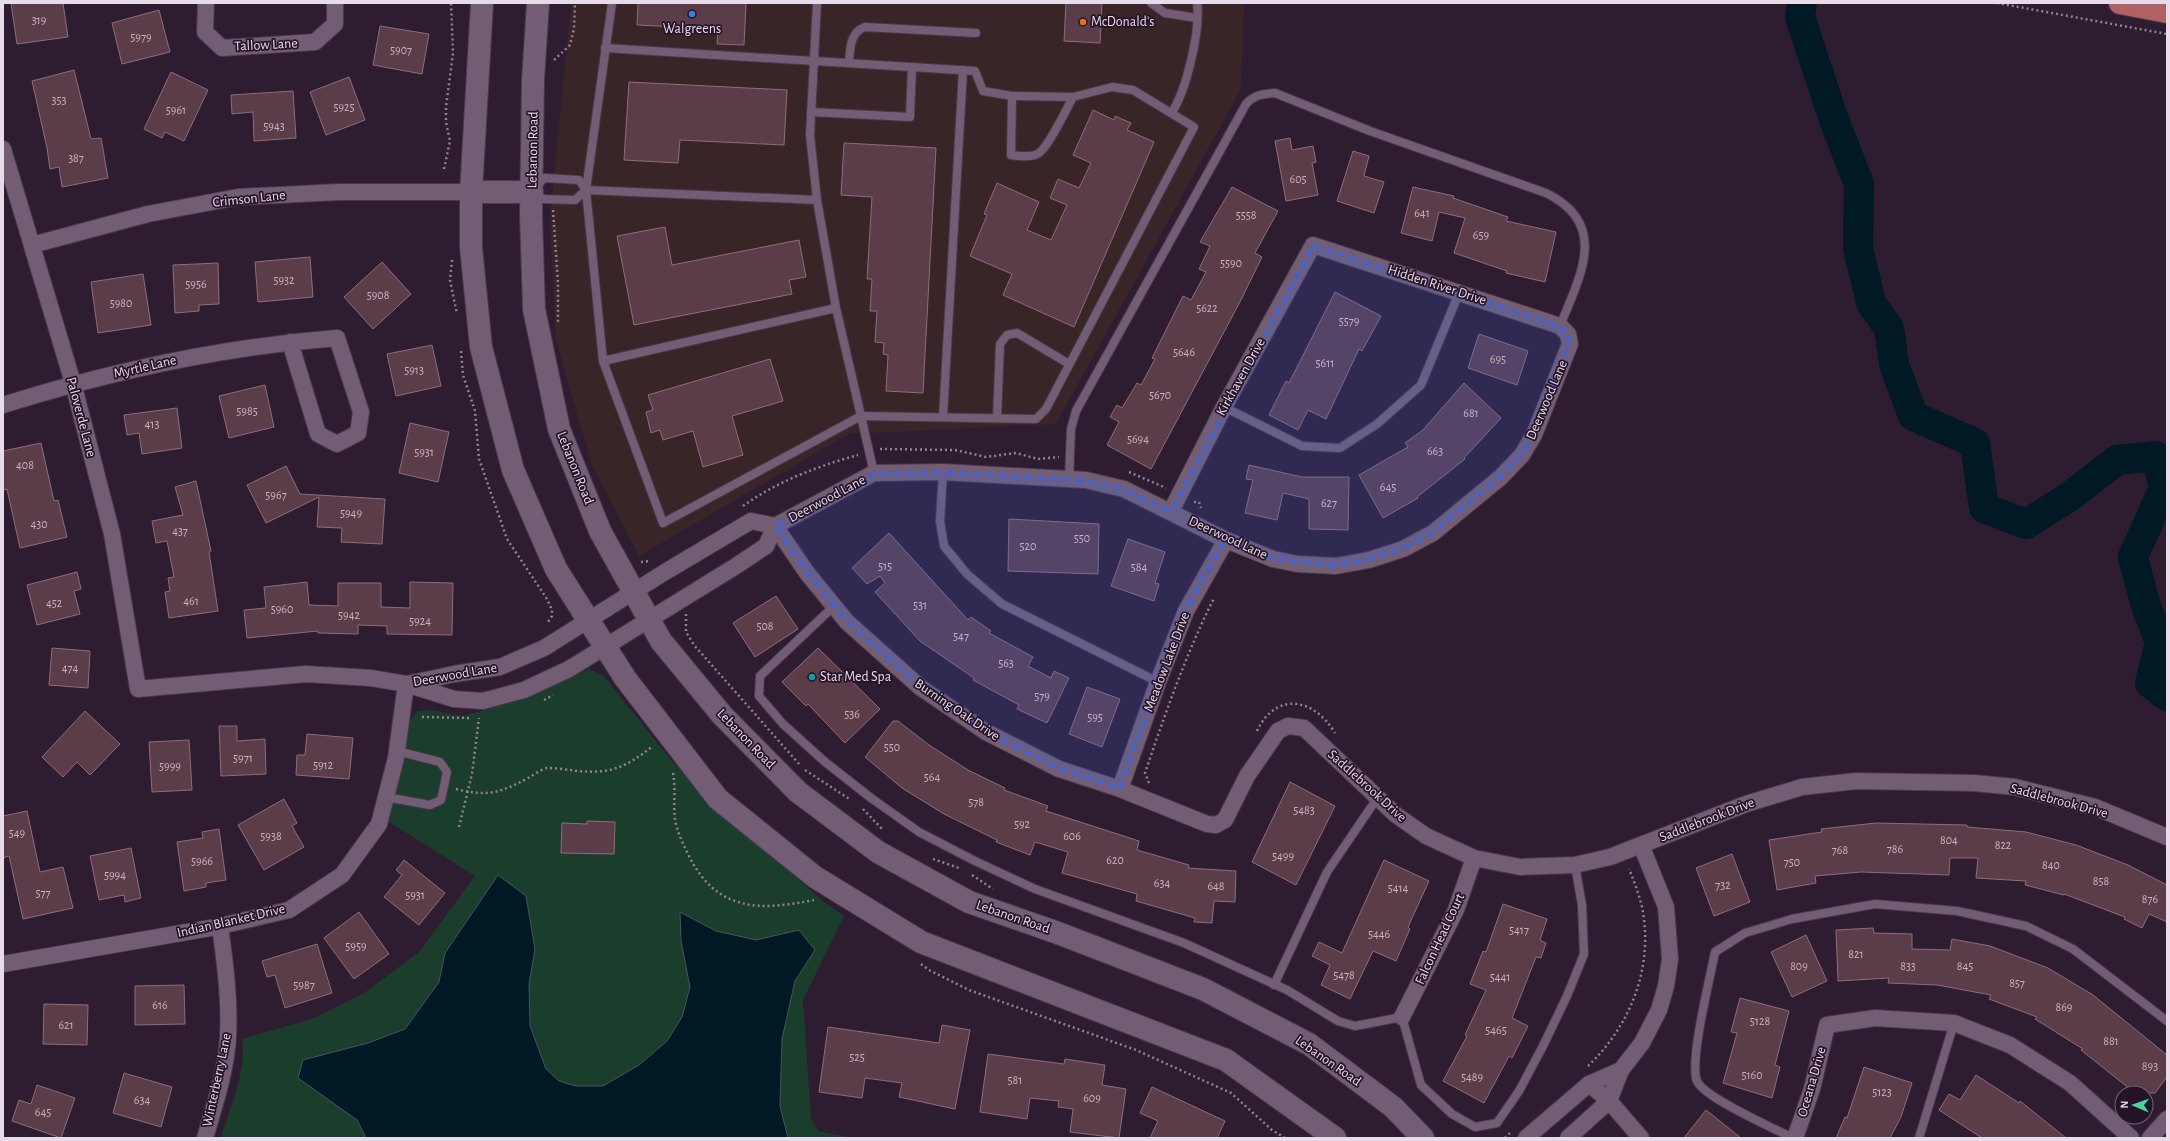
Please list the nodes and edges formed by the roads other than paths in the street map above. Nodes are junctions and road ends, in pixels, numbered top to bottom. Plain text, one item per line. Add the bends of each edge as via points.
1 (206, 3) edge
2 (335, 3) edge
3 (482, 3) edge
4 (538, 3) edge
5 (612, 3) edge
6 (817, 3) edge
7 (1151, 3) edge
8 (2120, 3) edge
9 (1198, 4) edge
10 (2167, 12) edge
11 (1197, 18) junction
12 (976, 33) dead end
13 (605, 48) junction
14 (814, 61) junction
15 (849, 63) junction
16 (912, 67) junction
17 (963, 70) junction
18 (1012, 96) junction
19 (1073, 97) junction
20 (811, 112) junction
21 (1172, 112) junction
22 (3, 149) edge
23 (586, 190) junction
24 (471, 192) junction
25 (532, 192) junction
26 (817, 200) junction
27 (32, 245) junction
28 (1313, 245) joint
29 (1459, 293) junction
30 (836, 308) junction
31 (1560, 326) junction
32 (290, 342) junction
33 (603, 361) junction
34 (1069, 364) junction
35 (72, 383) junction
36 (3, 405) edge
37 (1224, 407) junction
38 (861, 416) junction
39 (943, 417) junction
40 (997, 418) junction
41 (943, 472) junction
42 (874, 473) junction
43 (1069, 479) junction
44 (1170, 511) junction
45 (776, 526) junction
46 (1226, 540) junction
47 (634, 591) junction
48 (834, 606) junction
49 (588, 620) junction
50 (649, 620) junction
51 (605, 647) junction
52 (1158, 682) junction
53 (406, 684) junction
54 (138, 689) joint
55 (397, 751) junction
56 (1120, 789) junction
57 (386, 797) junction
58 (1378, 797) junction
59 (1216, 825) joint
60 (2167, 837) edge
61 (1640, 845) junction
62 (1474, 858) junction
63 (1575, 865) junction
64 (220, 926) junction
65 (3, 964) edge
66 (1274, 985) junction
67 (1402, 1017) junction
68 (2167, 1021) edge
69 (1954, 1023) junction
70 (1621, 1070) junction
71 (1586, 1078) junction
72 (1609, 1101) junction
73 (2167, 1119) edge
74 (1521, 1133) edge
75 (205, 1138) edge
76 (1335, 1138) edge
77 (1423, 1138) edge
78 (1568, 1138) edge
79 (1642, 1138) edge
80 (1794, 1138) edge
81 (1919, 1138) edge
82 (2131, 1138) edge
83 (2150, 1138) edge

1 - 2 street, Tallow Lane via 205,32 222,48 315,42 335,24
3 - 24 main road
4 - 25 main road, Lebanon Road via 533,80
5 - 13 lane
6 - 14 lane
7 - 11 lane via 1165,13
8 - 10 main road
9 - 11 lane
11 - 21 lane via 1189,68
12 - 15 lane via 865,27 852,38
13 - 14 lane
13 - 23 lane
14 - 15 lane
14 - 20 lane
15 - 16 lane
16 - 17 lane
16 - 20 lane via 910,117
17 - 18 lane via 975,71 983,91
17 - 39 lane
18 - 19 lane
18 - 19 lane via 1011,155 1030,156 1038,154 1046,146
19 - 21 lane via 1112,87 1133,90
20 - 26 lane via 810,135
21 - 34 lane via 1194,127
22 - 27 street, Paloverde Lane
23 - 25 lane via 575,200 544,199
23 - 25 lane via 578,180 544,178
23 - 26 lane
23 - 33 lane
24 - 25 main road
24 - 27 street, Crimson Lane via 339,192 238,197 148,214
24 - 49 main road via 471,247 481,347 513,470 556,569
25 - 47 main road, Lebanon Road via 534,309 559,429 600,531
26 - 30 lane
27 - 35 street, Paloverde Lane
28 - 29 street, Hidden River Drive
28 - 37 street, Kirkhaven Drive
29 - 31 street, Hidden River Drive
29 - 37 lane via 1421,385 1377,424 1340,448 1302,446
30 - 33 lane
30 - 38 lane
31 - 43 lane via 1585,258 1581,226 1573,211 1561,201 1274,94 1258,95 1246,104 1076,411 1071,429
31 - 46 street, Deerwood Lane via 1568,334 1570,344 1534,435 1501,477 1433,533 1403,549 1369,560 1336,566 1273,560
32 - 32 street, Myrtle Lane via 337,338 361,412 358,433 337,444 318,434
32 - 35 street, Myrtle Lane via 182,358
33 - 38 lane via 663,523
34 - 40 lane via 1046,408 1036,419
34 - 40 lane via 1017,332 1007,335 1000,344
35 - 36 street, Myrtle Lane
35 - 54 street, Paloverde Lane via 112,534
37 - 44 street, Kirkhaven Drive
38 - 39 lane
38 - 42 lane
39 - 40 lane
41 - 42 street, Deerwood Lane
41 - 43 street, Deerwood Lane
41 - 52 lane via 940,521 944,546 967,574 1002,604
42 - 45 street, Deerwood Lane
43 - 44 street, Deerwood Lane via 1086,480 1124,489
44 - 46 street, Deerwood Lane
45 - 47 street, Deerwood Lane via 751,521
45 - 48 street, Burning Oak Drive via 807,573
45 - 50 street, Deerwood Lane via 766,546
46 - 52 street, Meadow Lake Drive via 1186,611
47 - 49 street, Deerwood Lane
47 - 50 main road, Lebanon Road
48 - 56 street, Burning Oak Drive via 847,622 921,688 986,732 1059,768
48 - 66 lane via 760,676 759,696 783,724 824,761 919,832 974,861 1042,892 1184,943
49 - 51 main road
49 - 53 street, Deerwood Lane via 544,648 500,668
50 - 51 street, Deerwood Lane
50 - 77 main road, Lebanon Road via 661,641 733,726 798,792 878,852 969,902 1203,989 1302,1041 1393,1107
51 - 53 street, Deerwood Lane via 569,669 524,690 483,700 454,699
51 - 76 main road via 625,678 718,799 815,877 921,942 1226,1060
52 - 56 street, Meadow Lake Drive
53 - 54 street, Deerwood Lane via 371,678 306,674
53 - 55 street, Indian Blanket Drive
55 - 57 street, Indian Blanket Drive
55 - 57 lane via 440,762 447,772 441,800 430,805
56 - 59 street, Burning Oak Drive via 1207,824
57 - 64 street, Indian Blanket Drive via 379,824 342,875 289,910
58 - 59 street, Saddlebrook Drive via 1304,728 1288,726 1278,731 1267,744 1247,776 1225,820
58 - 62 street, Saddlebrook Drive via 1396,815 1426,836
58 - 66 lane via 1327,872
60 - 61 street, Saddlebrook Drive via 2095,807 2015,787 1974,783 1856,781 1802,787 1746,804
61 - 63 street, Saddlebrook Drive via 1610,857
61 - 70 street via 1666,906 1670,959 1659,1010 1642,1043
62 - 63 street, Saddlebrook Drive via 1520,867
62 - 67 street, Falcon Head Court via 1456,910
63 - 67 lane via 1582,905 1584,954 1543,1046 1519,1091 1497,1123 1475,1127 1452,1114 1421,1085
64 - 65 street, Indian Blanket Drive
64 - 75 street, Winterberry Lane via 228,990 228,1038
66 - 67 lane via 1338,1021 1355,1026
68 - 80 lane via 2072,948 2026,926 1957,911 1875,904 1792,919 1745,933 1715,952 1694,1062 1697,1082 1709,1095
69 - 80 street, Oceana Drive via 1875,1018 1827,1025 1812,1089
69 - 81 lane
69 - 82 street via 2010,1045 2070,1083
70 - 71 street
70 - 72 street
71 - 72 street
71 - 74 street
72 - 78 street
72 - 79 street
73 - 83 street

